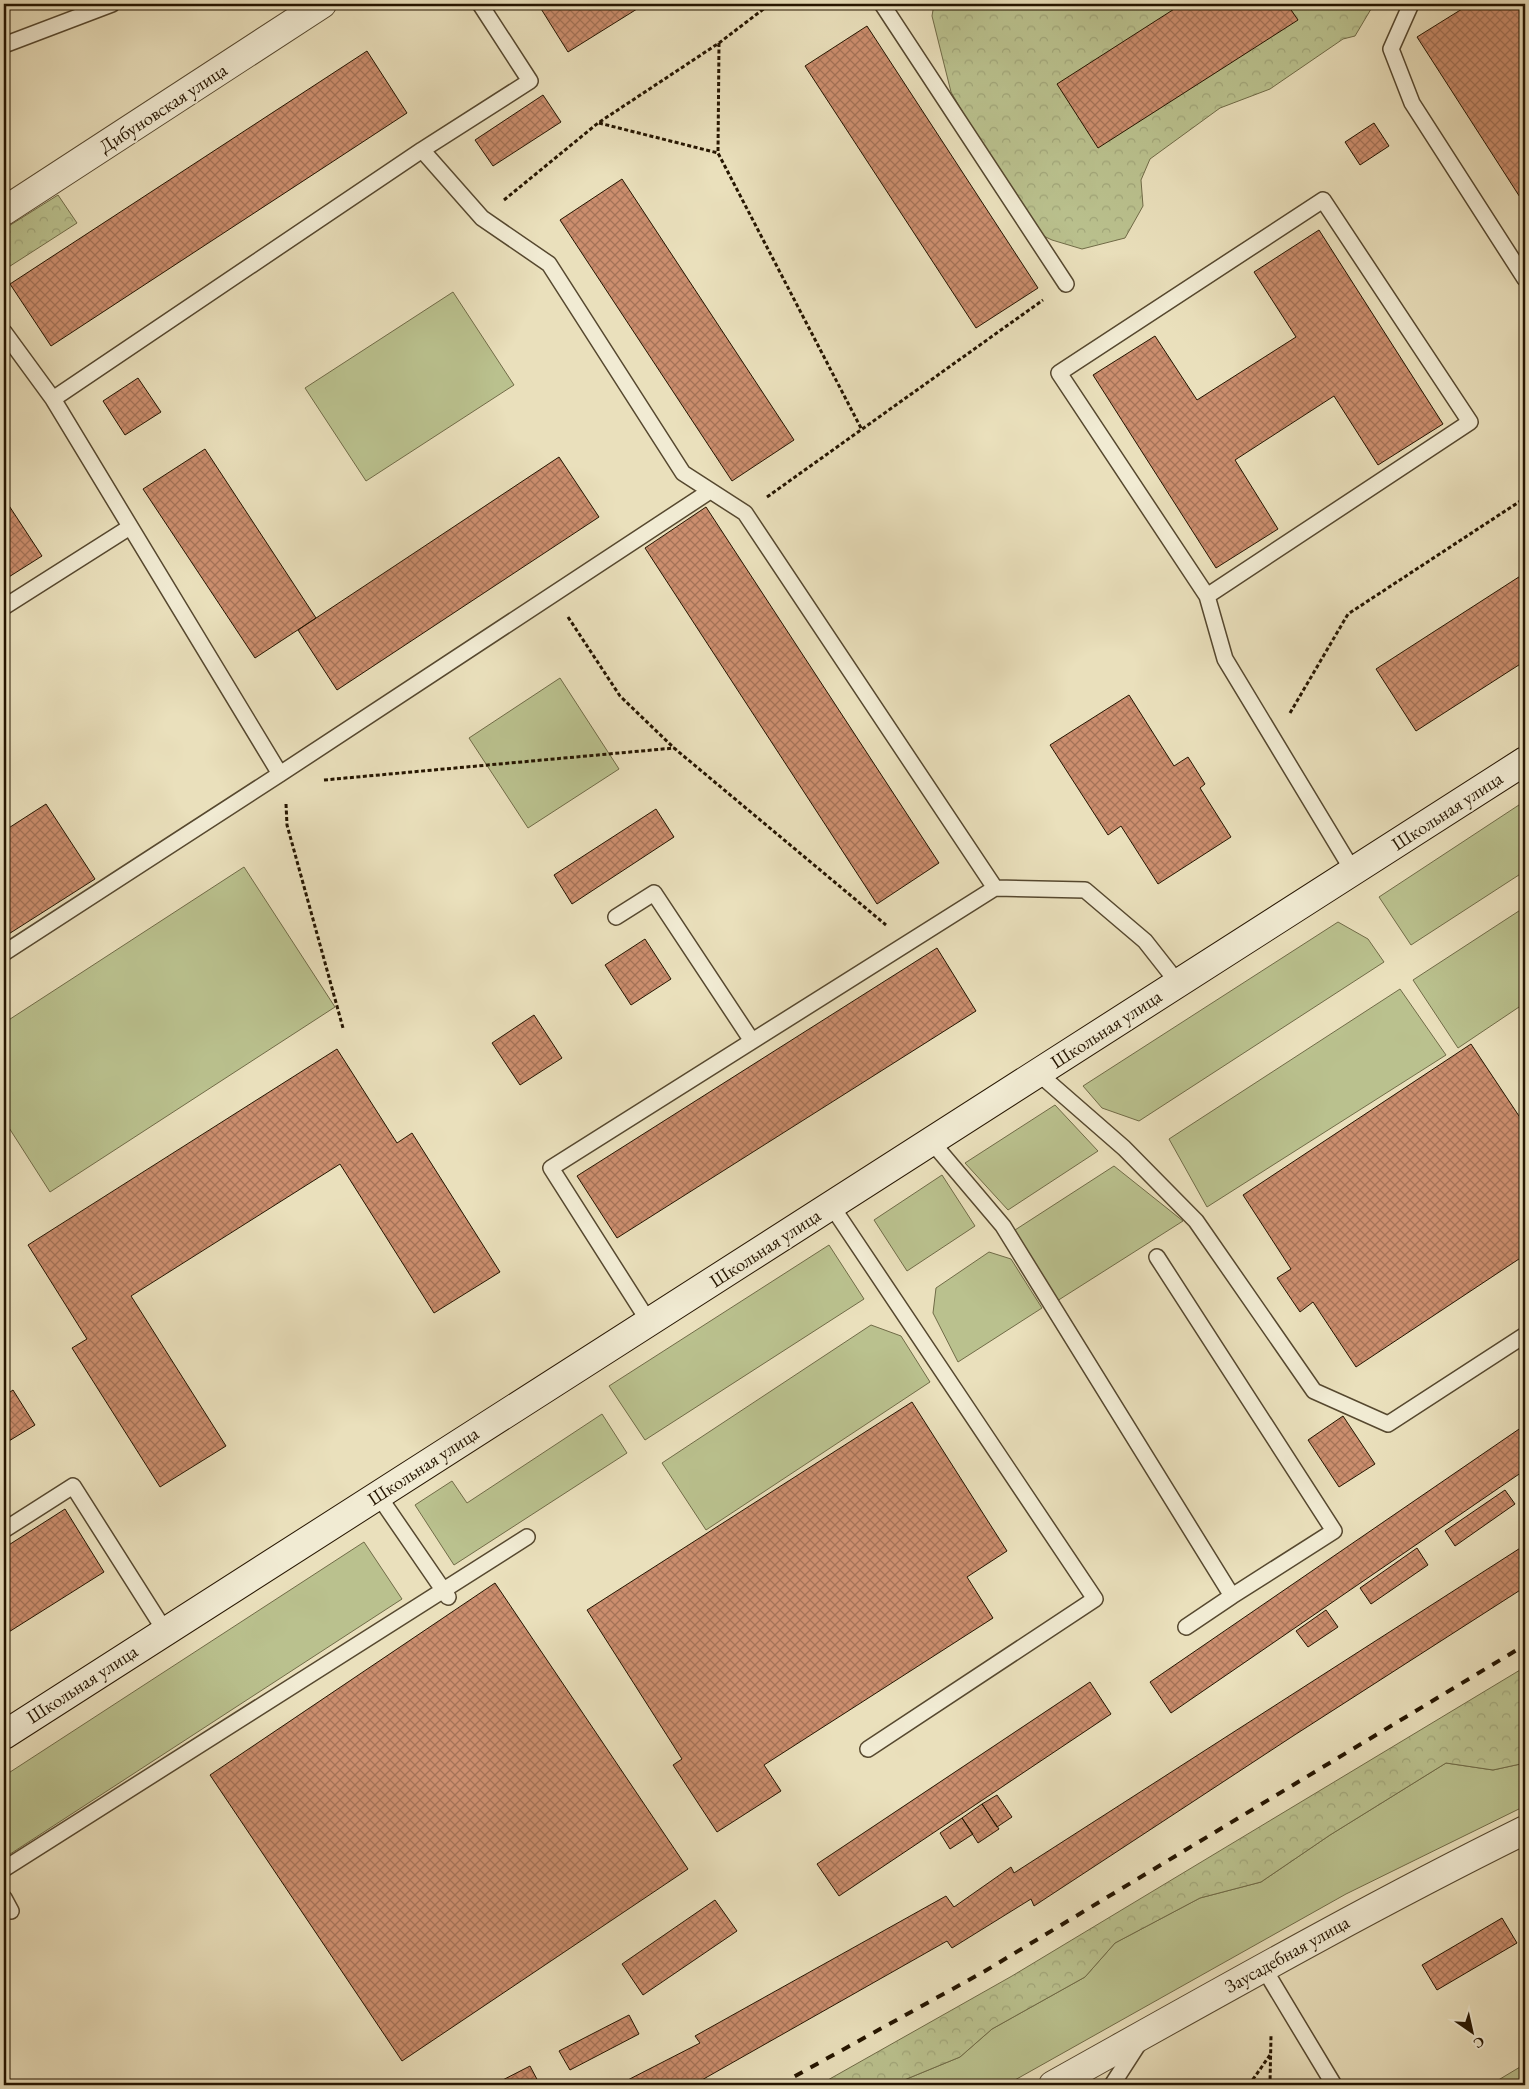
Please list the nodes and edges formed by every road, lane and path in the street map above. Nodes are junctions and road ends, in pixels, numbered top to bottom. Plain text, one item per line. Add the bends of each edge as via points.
1 (112, 4) edge
2 (322, 4) edge
3 (480, 4) edge
4 (770, 4) edge
5 (882, 4) edge
6 (1411, 4) edge
7 (719, 42) junction
8 (4, 45) edge
9 (598, 123) junction
10 (422, 150) junction
11 (718, 153) junction
12 (7, 204) edge
13 (482, 218) junction
14 (1525, 279) edge
15 (1066, 284) joint
16 (4, 332) edge
17 (53, 399) junction
18 (862, 430) junction
19 (710, 490) junction
20 (1525, 498) edge
21 (745, 514) junction
22 (130, 526) junction
23 (553, 594) junction
24 (1207, 596) junction
25 (4, 607) edge
26 (1274, 740) junction
27 (674, 748) junction
28 (1525, 761) edge
29 (283, 779) junction
30 (1353, 871) junction
31 (996, 888) junction
32 (616, 917) dead end
33 (908, 943) junction
34 (4, 953) edge
35 (1178, 983) junction
36 (343, 1028) dead end
37 (752, 1041) junction
38 (1038, 1073) junction
39 (931, 1141) junction
40 (831, 1205) junction
41 (1157, 1257) dead end
42 (649, 1322) junction
43 (1525, 1335) edge
44 (378, 1495) junction
45 (4, 1530) edge
46 (527, 1537) dead end
47 (446, 1594) junction
48 (1232, 1596) junction
49 (1186, 1627) dead end
50 (165, 1631) junction
51 (4, 1735) edge
52 (868, 1749) dead end
53 (1525, 1830) edge
54 (4, 1869) edge
55 (1263, 1967) junction
56 (1272, 2030) dead end
57 (1146, 2033) junction
58 (1271, 2054) junction
59 (1053, 2085) edge
60 (1112, 2085) edge
61 (1249, 2085) edge
62 (1268, 2085) edge
63 (1334, 2085) edge

1 - 8 lane
2 - 12 street, Дибуновская улица
3 - 10 lane via 530,81
4 - 7 path
5 - 15 lane
6 - 14 lane via 1391,49 1412,103
7 - 9 path
7 - 11 path
9 - 11 path
9 - 13 path
10 - 13 lane
10 - 17 lane
11 - 18 path
13 - 19 lane via 549,264 683,473
15 - 18 path
16 - 17 lane
17 - 22 lane
18 - 21 path
19 - 21 lane
19 - 23 lane
20 - 26 path via 1348,614
21 - 31 lane
22 - 25 lane
22 - 29 lane
23 - 27 path via 620,696
23 - 29 lane
24 - 24 lane via 1470,422 1323,200 1059,373
24 - 26 lane via 1225,659
26 - 30 lane
27 - 29 path
27 - 33 path
28 - 30 street, Школьная улица
29 - 34 lane
29 - 36 path via 287,825
30 - 35 street, Школьная улица
31 - 33 lane
31 - 35 lane via 1085,890 1144,941
32 - 37 lane via 654,893
33 - 37 lane
35 - 38 street, Школьная улица
37 - 42 lane via 551,1168
38 - 39 street, Школьная улица
38 - 43 lane via 1124,1148 1196,1221 1314,1392 1388,1424
39 - 40 street, Школьная улица
39 - 48 lane via 1003,1226
40 - 42 street, Школьная улица
40 - 52 lane via 1095,1599
41 - 48 lane via 1334,1530
42 - 44 street, Школьная улица
44 - 47 lane
44 - 50 street, Школьная улица
45 - 50 lane via 73,1486
46 - 47 lane
47 - 54 lane
48 - 49 lane
50 - 51 street, Школьная улица
53 - 55 street, Заусадебная улица
55 - 57 street, Заусадебная улица
55 - 63 lane
56 - 58 path
57 - 59 street, Заусадебная улица
57 - 60 lane
58 - 61 path
58 - 62 path

